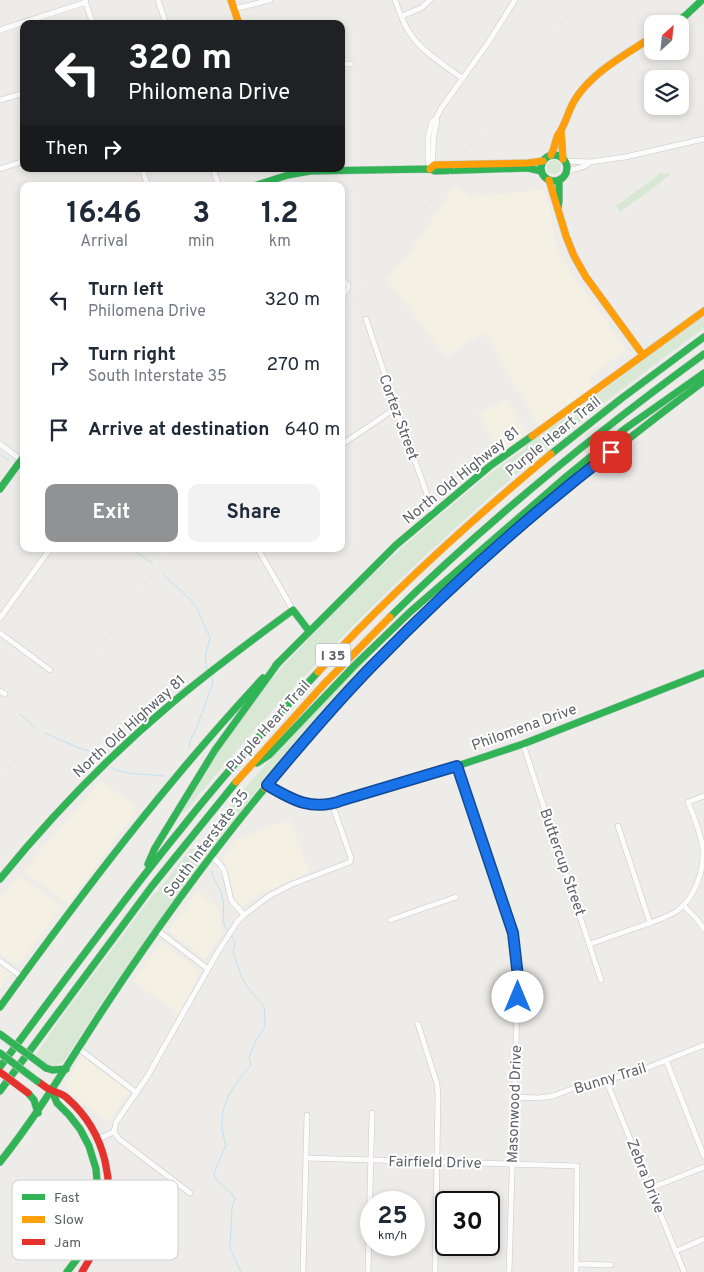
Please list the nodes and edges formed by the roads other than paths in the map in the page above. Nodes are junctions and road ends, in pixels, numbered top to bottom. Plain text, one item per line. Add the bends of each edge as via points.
1 (158, 0) edge
2 (231, 0) edge
3 (270, 0) edge
4 (396, 0) edge
5 (430, 0) edge
6 (515, 0) edge
7 (702, 0) edge
8 (85, 1) edge
9 (234, 9) junction
10 (686, 15) edge
11 (402, 16) junction
12 (33, 20) edge
13 (92, 20) edge
14 (165, 20) edge
15 (238, 20) edge
16 (20, 24) edge
17 (0, 30) edge
18 (644, 42) edge
19 (345, 64) edge
20 (351, 64) dead end
21 (462, 78) junction
22 (20, 94) edge
23 (0, 100) edge
24 (561, 131) junction
25 (704, 138) edge
26 (551, 155) junction
27 (564, 160) junction
28 (543, 161) junction
29 (20, 162) edge
30 (590, 162) junction
31 (0, 169) edge
32 (430, 169) junction
33 (345, 170) edge
34 (541, 171) junction
35 (287, 172) edge
36 (566, 172) junction
37 (549, 180) junction
38 (559, 180) junction
39 (265, 182) edge
40 (558, 208) junction
41 (704, 311) edge
42 (366, 319) dead end
43 (704, 337) edge
44 (704, 354) edge
45 (643, 356) junction
46 (704, 373) edge
47 (704, 381) edge
48 (396, 408) junction
49 (345, 442) edge
50 (0, 444) edge
51 (20, 457) edge
52 (20, 461) edge
53 (0, 489) edge
54 (434, 514) junction
55 (48, 552) edge
56 (260, 552) edge
57 (292, 610) junction
58 (0, 618) edge
59 (309, 631) junction
60 (0, 632) edge
61 (278, 664) junction
62 (50, 670) dead end
63 (704, 673) edge
64 (523, 744) junction
65 (457, 766) junction
66 (246, 770) junction
67 (267, 785) junction
68 (704, 796) edge
69 (332, 804) junction
70 (618, 826) dead end
71 (212, 856) junction
72 (0, 878) edge
73 (138, 883) junction
74 (456, 897) dead end
75 (683, 905) junction
76 (244, 915) junction
77 (390, 920) dead end
78 (650, 923) junction
79 (704, 930) edge
80 (158, 931) junction
81 (590, 944) junction
82 (0, 961) edge
83 (208, 969) junction
84 (22, 977) junction
85 (602, 980) dead end
86 (0, 1007) edge
87 (418, 1024) dead end
88 (0, 1034) edge
89 (704, 1045) edge
90 (78, 1048) junction
91 (0, 1053) edge
92 (666, 1060) junction
93 (0, 1067) edge
94 (66, 1068) junction
95 (0, 1072) edge
96 (606, 1080) junction
97 (0, 1090) edge
98 (52, 1091) junction
99 (137, 1093) junction
100 (514, 1097) junction
101 (38, 1113) junction
102 (372, 1113) dead end
103 (307, 1115) dead end
104 (114, 1132) junction
105 (98, 1138) junction
106 (704, 1156) edge
107 (306, 1158) junction
108 (371, 1160) junction
109 (437, 1161) junction
110 (0, 1162) edge
111 (512, 1163) junction
112 (704, 1167) edge
113 (97, 1180) edge
114 (109, 1180) edge
115 (173, 1180) edge
116 (178, 1184) edge
117 (651, 1188) junction
118 (190, 1193) dead end
119 (704, 1239) edge
120 (676, 1251) junction
121 (76, 1260) edge
122 (91, 1260) edge
123 (576, 1264) junction
124 (611, 1265) dead end
125 (67, 1272) edge
126 (82, 1272) edge
127 (303, 1272) edge
128 (368, 1272) edge
129 (435, 1272) edge
130 (509, 1272) edge
131 (576, 1272) edge
132 (684, 1272) edge

1 - 14 street
2 - 9 main road
3 - 9 street
4 - 11 street
5 - 11 street
6 - 21 street
7 - 10 main road
8 - 12 street
8 - 13 street
9 - 15 main road
11 - 21 street via 408,31 421,47
16 - 17 street
18 - 24 main road via 587,84 575,99
19 - 20 street
21 - 32 street via 432,122 428,138
22 - 23 street
24 - 26 main road
24 - 27 main road
25 - 30 street
26 - 27 main road
26 - 28 main road
27 - 30 street
27 - 36 main road
28 - 32 main road via 434,165
28 - 34 main road
29 - 31 street
30 - 36 street
32 - 33 main road
32 - 34 main road via 528,168
34 - 37 main road
35 - 39 main road
36 - 38 main road
37 - 38 main road
37 - 40 main road
38 - 40 main road
40 - 45 main road via 574,256
41 - 45 main road
42 - 48 street, Cortez Street
43 - 73 main road, Purple Heart Trail / I 35 via 551,454 389,599 245,752
44 - 66 main road, Purple Heart Trail / I 35 via 636,403 470,541 361,645
45 - 54 main road, North Old Highway 81 via 490,466
46 - 66 main road via 626,428 410,612 355,664 269,755
47 - 67 main road, South Interstate 35 via 598,461 460,581 334,706
48 - 49 street
48 - 54 street, Cortez Street
50 - 51 street
52 - 53 main road
54 - 59 main road, North Old Highway 81 via 396,545
55 - 58 street
56 - 57 street
57 - 59 main road
57 - 72 main road, North Old Highway 81 via 173,702 116,753 53,816
59 - 61 main road
60 - 62 street
61 - 73 main road via 215,750
61 - 84 main road via 232,711 141,820
63 - 64 main road, Philomena Drive
64 - 65 main road, Philomena Drive
64 - 81 street, Buttercup Street
65 - 69 main road, Philomena Drive
65 - 100 street, Masonwood Drive via 513,933 518,977
66 - 97 main road, Purple Heart Trail / I 35 via 164,870
67 - 69 main road, Philomena Drive via 296,801
67 - 71 main road, South Interstate 35
68 - 75 street via 688,802 702,840 704,863 694,891
69 - 76 street via 350,862 290,885
70 - 78 street
71 - 76 street via 224,870 230,900
71 - 80 main road, South Interstate 35
73 - 93 main road, Purple Heart Trail / I 35
74 - 77 street
75 - 78 street via 670,915
75 - 79 street
76 - 83 street
78 - 81 street
80 - 83 street
80 - 90 main road, South Interstate 35
81 - 85 street, Buttercup Street
82 - 84 street
83 - 99 street
84 - 86 main road
87 - 109 street via 437,1084
88 - 94 main road, bridge via 46,1068
89 - 92 street, Bunny Trail
90 - 94 main road, South Interstate 35
90 - 99 street
91 - 98 main road, bridge
92 - 96 street, Bunny Trail
92 - 106 street
94 - 98 main road, South Interstate 35
95 - 101 main road, bridge via 28,1093
96 - 100 street, Bunny Trail via 553,1096
96 - 117 street, Zebra Drive
98 - 101 main road, South Interstate 35
98 - 105 main road via 63,1094 76,1107
98 - 113 main road via 57,1104 70,1115 89,1146
99 - 104 street via 116,1122
100 - 111 street, Masonwood Drive
101 - 110 main road, South Interstate 35
102 - 108 street
103 - 107 street
104 - 105 street
104 - 115 street
105 - 114 main road
107 - 108 street, Fairfield Drive
107 - 127 street
108 - 109 street, Fairfield Drive
108 - 128 street
109 - 111 street, Fairfield Drive
109 - 129 street
111 - 123 street, Fairfield Drive via 578,1166
111 - 130 street, Masonwood Drive
112 - 117 street
116 - 118 street
117 - 120 street, Zebra Drive
119 - 120 street
120 - 132 street, Zebra Drive
121 - 125 main road
122 - 126 main road
123 - 124 street
123 - 131 street, Fairfield Drive

